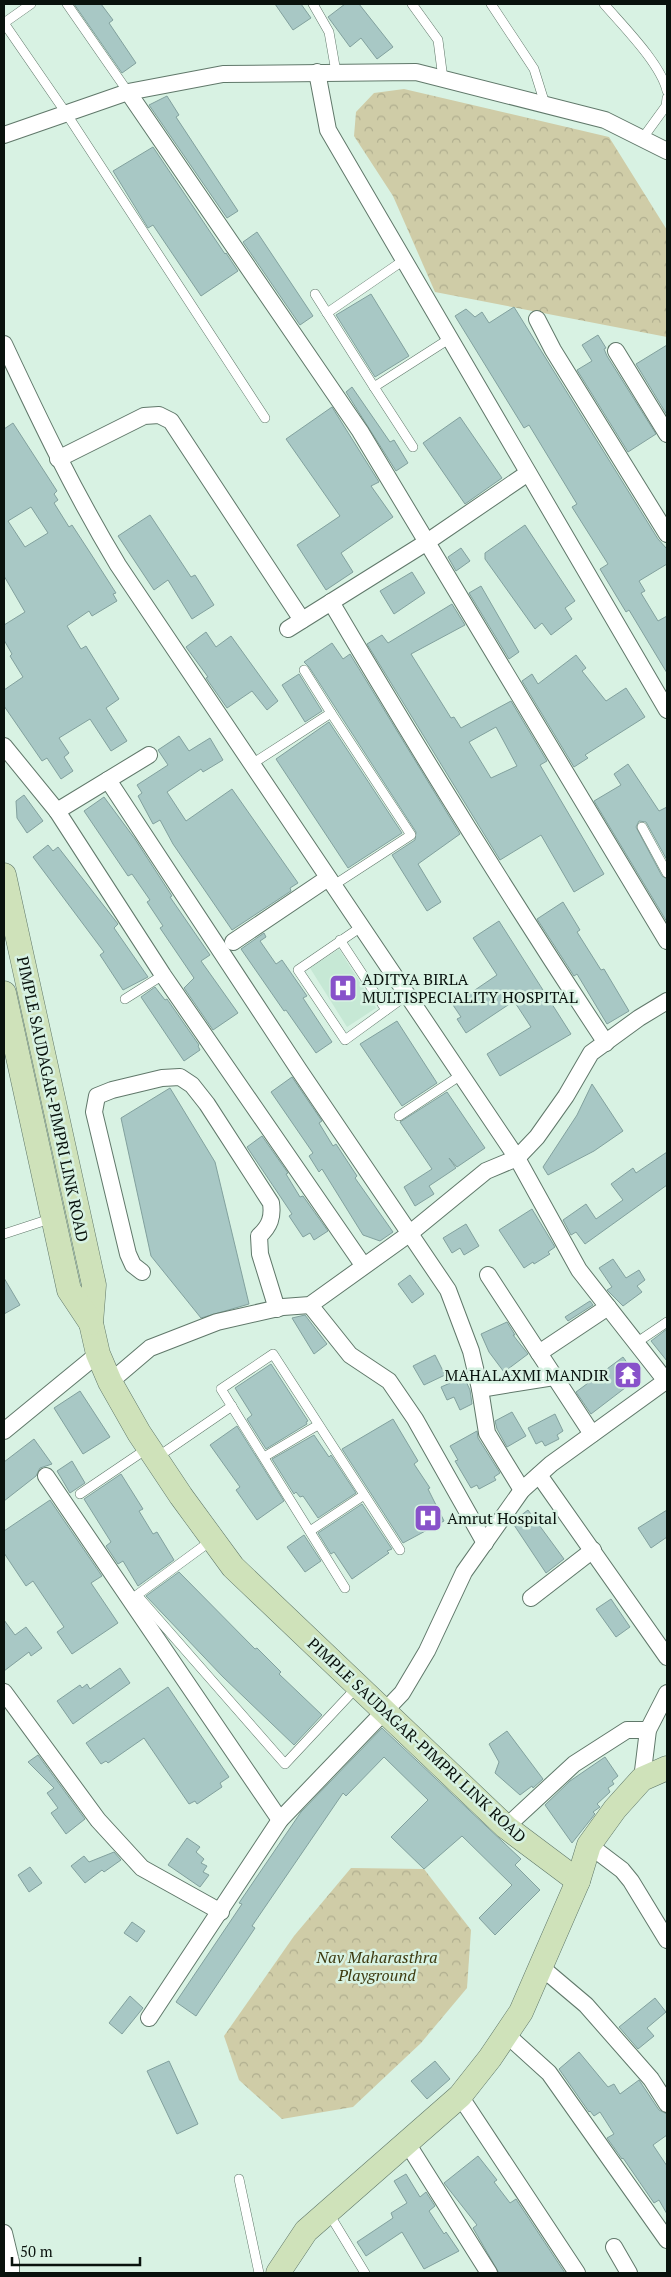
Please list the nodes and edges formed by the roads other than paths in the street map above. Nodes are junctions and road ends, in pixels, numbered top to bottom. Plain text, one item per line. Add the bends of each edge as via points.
1 (31, 4) edge
2 (67, 4) edge
3 (313, 4) edge
4 (412, 4) edge
5 (491, 4) edge
6 (604, 4) edge
7 (4, 23) edge
8 (317, 72) junction
9 (336, 72) junction
10 (443, 79) junction
11 (667, 91) edge
12 (128, 92) junction
13 (667, 98) edge
14 (544, 104) junction
15 (66, 113) junction
16 (4, 135) edge
17 (642, 139) junction
18 (667, 152) edge
19 (404, 260) junction
20 (315, 294) dead end
21 (327, 314) junction
22 (537, 319) dead end
23 (449, 339) junction
24 (4, 344) edge
25 (616, 351) dead end
26 (374, 387) junction
27 (265, 418) dead end
28 (667, 434) edge
29 (413, 447) dead end
30 (58, 459) junction
31 (528, 473) junction
32 (667, 534) edge
33 (427, 542) junction
34 (331, 602) junction
35 (302, 620) junction
36 (288, 629) dead end
37 (304, 670) dead end
38 (667, 710) edge
39 (331, 713) junction
40 (4, 746) edge
41 (149, 755) dead end
42 (252, 764) junction
43 (108, 780) junction
44 (57, 811) junction
45 (642, 827) dead end
46 (667, 873) edge
47 (4, 875) edge
48 (331, 882) junction
49 (361, 927) junction
50 (340, 940) junction
51 (667, 941) edge
52 (233, 942) dead end
53 (163, 975) junction
54 (4, 993) edge
55 (407, 995) junction
56 (125, 999) dead end
57 (667, 1001) edge
58 (386, 1010) junction
59 (606, 1043) junction
60 (461, 1075) junction
61 (399, 1116) dead end
62 (517, 1158) junction
63 (53, 1218) junction
64 (4, 1234) edge
65 (409, 1234) junction
66 (363, 1265) junction
67 (142, 1272) dead end
68 (488, 1276) dead end
69 (310, 1305) junction
70 (608, 1307) junction
71 (277, 1309) junction
72 (667, 1322) edge
73 (90, 1324) junction
74 (636, 1343) junction
75 (539, 1352) junction
76 (98, 1354) junction
77 (554, 1377) junction
78 (667, 1380) edge
79 (110, 1382) junction
80 (480, 1389) junction
81 (232, 1406) junction
82 (318, 1425) junction
83 (4, 1431) edge
84 (592, 1434) junction
85 (152, 1453) junction
86 (264, 1458) junction
87 (539, 1474) junction
88 (46, 1476) dead end
89 (522, 1490) junction
90 (80, 1494) dead end
91 (364, 1495) junction
92 (310, 1531) junction
93 (212, 1540) junction
94 (485, 1543) junction
95 (400, 1550) dead end
96 (593, 1550) junction
97 (346, 1588) dead end
98 (531, 1598) dead end
99 (667, 1657) edge
100 (358, 1686) junction
101 (4, 1692) edge
102 (667, 1693) edge
103 (385, 1711) junction
104 (648, 1730) junction
105 (667, 1768) edge
106 (642, 1779) junction
107 (280, 1820) junction
108 (506, 1828) junction
109 (589, 1845) junction
110 (578, 1882) junction
111 (221, 1912) junction
112 (667, 1940) edge
113 (541, 1966) junction
114 (149, 2018) dead end
115 (507, 2035) junction
116 (460, 2096) junction
117 (667, 2104) edge
118 (407, 2143) junction
119 (239, 2179) dead end
120 (328, 2212) junction
121 (4, 2233) edge
122 (667, 2240) edge
123 (614, 2247) dead end
124 (11, 2273) edge
125 (259, 2273) edge
126 (278, 2273) edge
127 (365, 2273) edge
128 (489, 2273) edge
129 (578, 2273) edge
130 (629, 2273) edge

1 - 7 lane
2 - 12 lane
3 - 9 lane via 329,32
4 - 10 lane via 438,40
5 - 14 lane via 534,69
6 - 11 lane via 658,69
7 - 15 lane
8 - 9 street
8 - 12 street via 223,74
8 - 19 street via 328,130
9 - 10 street via 416,72
10 - 14 street
12 - 15 street
12 - 33 street via 360,430
13 - 17 lane via 666,106
14 - 17 street via 604,120
15 - 16 street
15 - 27 lane
17 - 18 street
19 - 21 lane
19 - 23 street
20 - 21 lane
21 - 26 lane
22 - 32 street
23 - 26 lane
23 - 31 street
24 - 30 street
25 - 28 street
26 - 29 lane
30 - 35 street via 144,416 159,415 171,421
30 - 42 street via 118,565
31 - 33 street
31 - 38 street
33 - 34 street
33 - 51 street
34 - 35 street
34 - 59 street via 520,914
35 - 36 street
37 - 39 lane
39 - 42 lane
39 - 48 lane via 411,836
40 - 44 street
41 - 43 street
42 - 48 street
43 - 44 street
43 - 65 street
44 - 53 street
45 - 46 lane
47 - 73 street, PIMPLE SAUDAGAR-PIMPRI LINK ROAD via 94,1285
48 - 49 street
48 - 52 street
49 - 50 lane
49 - 55 street
50 - 58 lane
50 - 58 lane via 298,970 345,1040
53 - 56 lane
53 - 66 street
54 - 63 street, PIMPLE SAUDAGAR-PIMPRI LINK ROAD
55 - 58 lane
55 - 60 street
57 - 59 street
59 - 62 street via 591,1053 566,1096
60 - 61 lane
60 - 62 street
62 - 65 street via 486,1171
62 - 70 street via 579,1270
63 - 64 lane
63 - 73 street, PIMPLE SAUDAGAR-PIMPRI LINK ROAD via 69,1290
65 - 66 street
65 - 80 street via 448,1290 471,1351
66 - 69 street
67 - 71 street via 133,1265 128,1254 94,1112 97,1096 162,1078 180,1077 192,1085 207,1104 271,1203 272,1216 259,1236 260,1254
68 - 75 street
69 - 71 street
69 - 94 street via 350,1355 390,1381
70 - 74 street
70 - 75 street
71 - 79 street via 217,1322 150,1348
72 - 74 lane
73 - 76 street, PIMPLE SAUDAGAR-PIMPRI LINK ROAD
74 - 78 street
75 - 77 street
76 - 79 street, PIMPLE SAUDAGAR-PIMPRI LINK ROAD
76 - 83 street
77 - 80 street
77 - 84 street
78 - 84 street
79 - 85 street, PIMPLE SAUDAGAR-PIMPRI LINK ROAD
80 - 89 street via 487,1433
81 - 82 lane via 221,1389 273,1354
81 - 85 lane
81 - 86 lane
82 - 86 lane
82 - 91 lane
84 - 87 street
85 - 90 lane
85 - 93 street, PIMPLE SAUDAGAR-PIMPRI LINK ROAD
86 - 92 lane
87 - 89 street
87 - 96 street
88 - 107 street
89 - 94 street
91 - 92 lane
91 - 95 lane
92 - 97 lane
93 - 100 street, PIMPLE SAUDAGAR-PIMPRI LINK ROAD via 233,1567
93 - 100 lane via 137,1595 285,1764
94 - 103 street via 464,1572 427,1651 402,1693
96 - 98 street
96 - 99 street
100 - 103 street, PIMPLE SAUDAGAR-PIMPRI LINK ROAD
101 - 111 street via 98,1820 142,1868
102 - 104 street
103 - 107 street
103 - 108 street, PIMPLE SAUDAGAR-PIMPRI LINK ROAD
104 - 106 street
104 - 108 street via 627,1730 574,1764
105 - 106 street
106 - 109 street
107 - 111 street
108 - 110 street, PIMPLE SAUDAGAR-PIMPRI LINK ROAD
109 - 110 street
109 - 112 street via 622,1870
110 - 113 street
111 - 114 street
113 - 115 street
113 - 117 street via 586,2005 651,2079
115 - 116 street
115 - 122 street via 550,2073
116 - 118 street
116 - 129 street
118 - 120 street
118 - 128 street
119 - 125 lane
120 - 126 street via 306,2231
120 - 127 lane
121 - 124 street
123 - 130 street

